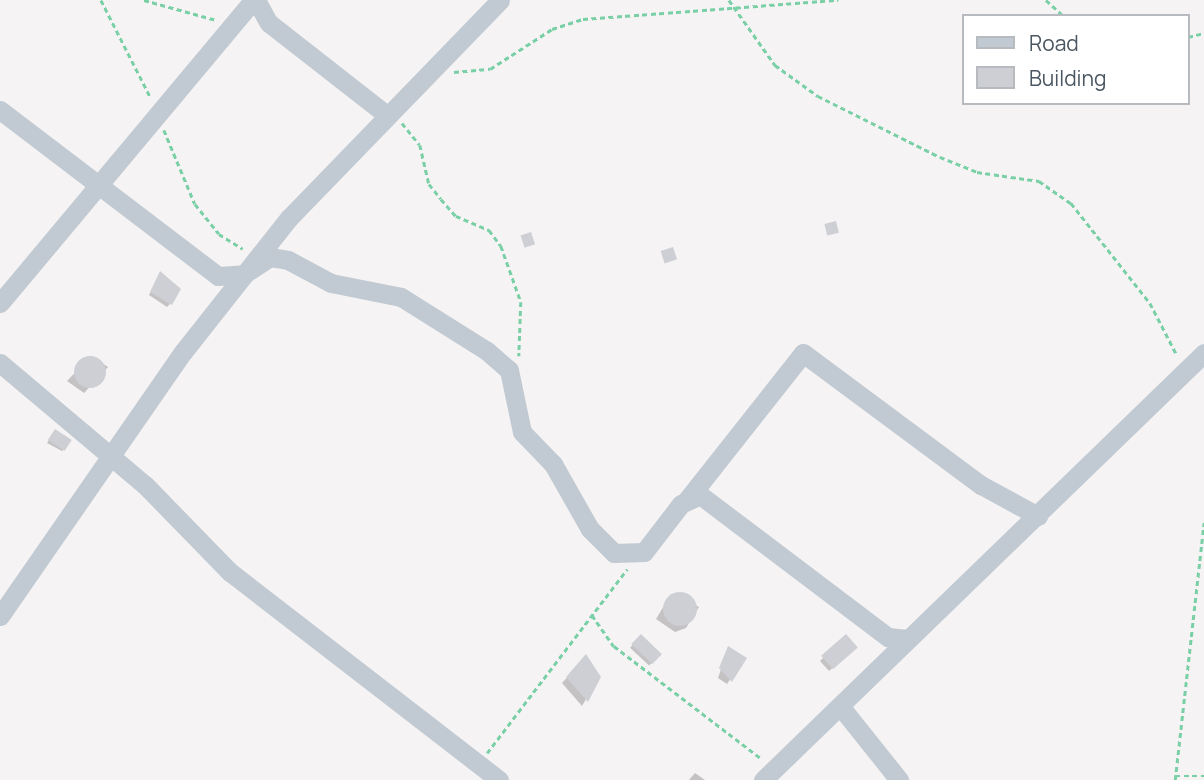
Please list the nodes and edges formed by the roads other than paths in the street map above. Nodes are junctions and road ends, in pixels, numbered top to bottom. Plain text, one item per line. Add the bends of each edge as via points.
1 (255, 0) edge
2 (500, 0) edge
3 (0, 110) edge
4 (384, 113) junction
5 (97, 185) junction
6 (244, 274) junction
7 (0, 303) edge
8 (1204, 353) edge
9 (0, 363) edge
10 (111, 457) junction
11 (687, 500) junction
12 (1038, 516) junction
13 (0, 616) edge
14 (907, 639) junction
15 (840, 706) junction
16 (769, 773) edge
17 (499, 780) edge
18 (900, 780) edge

1 - 4 street via 269,23
1 - 5 street
2 - 4 street
3 - 5 street
4 - 6 street
5 - 6 street via 218,276
5 - 7 street
6 - 10 street
6 - 11 street via 277,257 331,283 401,297 493,356 513,380 528,441 553,464 599,540 614,553 634,557
8 - 12 street
9 - 10 street
10 - 13 street
10 - 17 street via 230,572
11 - 12 street via 798,357 808,354 981,485
11 - 14 street via 714,501 888,637
12 - 14 street
14 - 15 street
15 - 16 street
15 - 18 street

